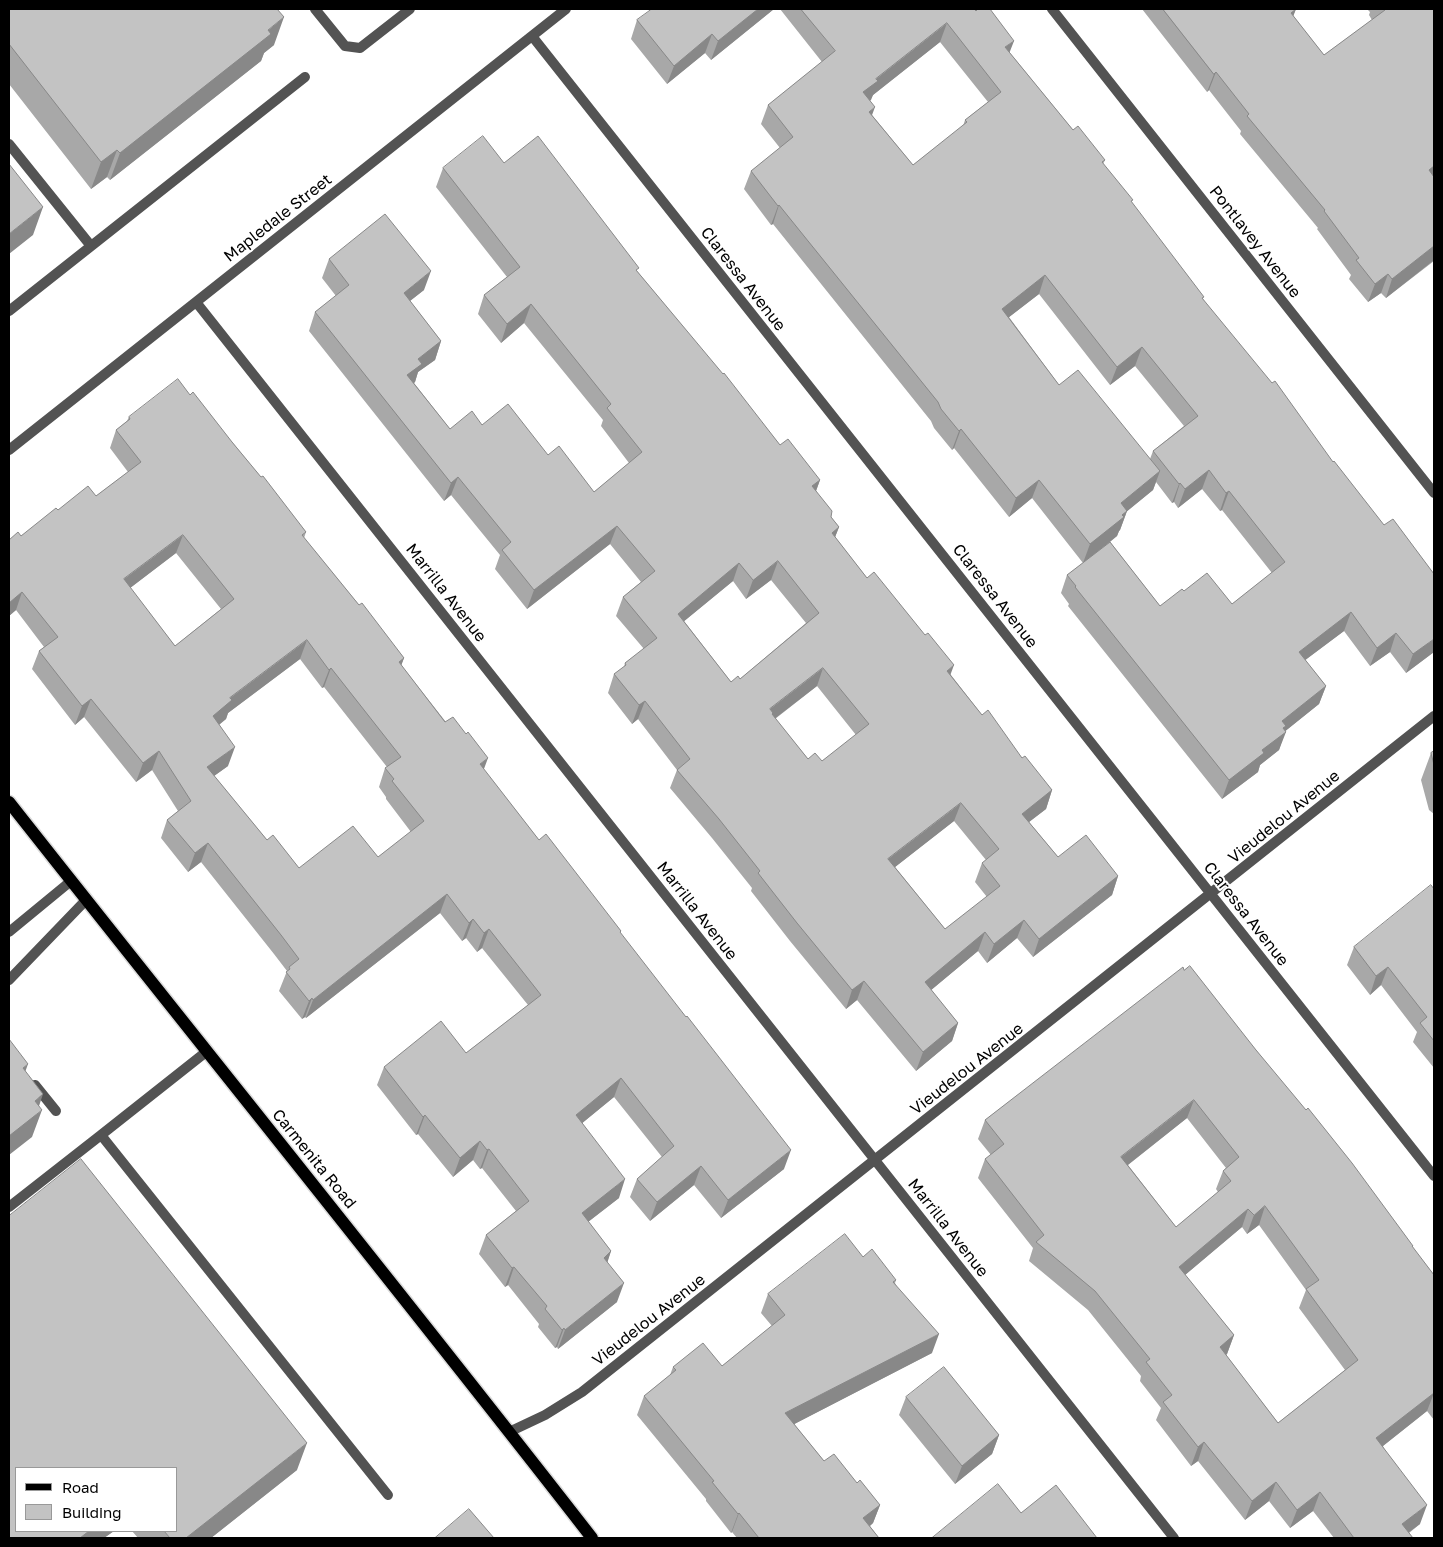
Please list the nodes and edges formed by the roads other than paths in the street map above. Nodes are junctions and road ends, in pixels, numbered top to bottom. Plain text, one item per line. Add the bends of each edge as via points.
1 (315, 9) edge
2 (410, 9) edge
3 (566, 9) edge
4 (1052, 9) edge
5 (532, 36) junction
6 (305, 77) dead end
7 (9, 144) edge
8 (91, 246) junction
9 (196, 302) junction
10 (9, 310) edge
11 (9, 450) edge
12 (1434, 493) edge
13 (1434, 716) edge
14 (9, 802) edge
15 (71, 881) junction
16 (1211, 894) junction
17 (86, 900) junction
18 (9, 932) edge
19 (9, 980) edge
20 (206, 1052) junction
21 (26, 1073) edge
22 (56, 1111) dead end
23 (100, 1135) junction
24 (876, 1161) junction
25 (1434, 1176) edge
26 (9, 1207) edge
27 (510, 1432) junction
28 (388, 1495) dead end
29 (592, 1538) edge
30 (1174, 1538) edge

1 - 2 street via 345,46 360,48
3 - 5 street, Mapledale Street
4 - 12 street, Pontlavey Avenue
5 - 9 street, Mapledale Street
5 - 16 street, Claressa Avenue
6 - 8 street
7 - 8 street
8 - 10 street
9 - 11 street, Mapledale Street
9 - 24 street, Marrilla Avenue
13 - 16 street, Vieudelou Avenue
14 - 15 main road, Carmenita Road
15 - 17 main road, Carmenita Road
15 - 18 street
16 - 24 street, Vieudelou Avenue
16 - 25 street, Claressa Avenue
17 - 19 street
17 - 20 main road, Carmenita Road
20 - 23 street
20 - 27 main road, Carmenita Road
21 - 22 street
23 - 26 street
23 - 28 street
24 - 27 street, Vieudelou Avenue via 582,1392
24 - 30 street, Marrilla Avenue
27 - 29 main road, Carmenita Road

